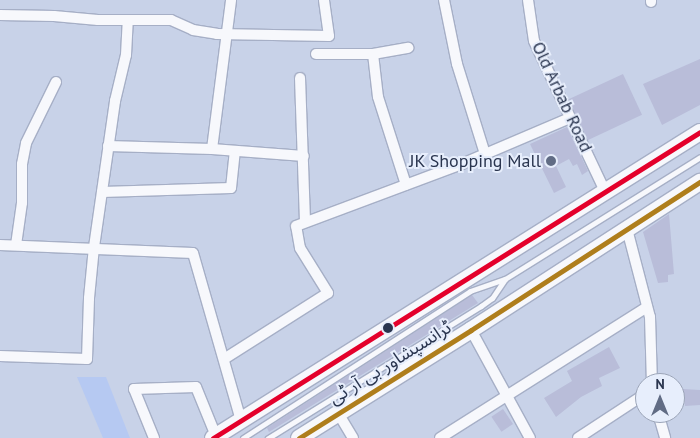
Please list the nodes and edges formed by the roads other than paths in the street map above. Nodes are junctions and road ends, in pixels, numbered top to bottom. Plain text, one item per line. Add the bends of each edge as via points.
1 (231, 0) edge
2 (324, 0) edge
3 (444, 0) edge
4 (528, 0) edge
5 (0, 16) edge
6 (128, 20) junction
7 (226, 34) junction
8 (408, 48) dead end
9 (316, 54) dead end
10 (373, 54) junction
11 (300, 78) dead end
12 (56, 82) dead end
13 (570, 118) junction
14 (700, 132) edge
15 (108, 146) junction
16 (212, 149) junction
17 (235, 151) junction
18 (485, 154) junction
19 (304, 156) junction
20 (700, 157) edge
21 (700, 182) edge
22 (406, 186) junction
23 (605, 191) junction
24 (102, 192) junction
25 (305, 222) junction
26 (627, 229) junction
27 (0, 245) edge
28 (16, 245) junction
29 (94, 248) junction
30 (505, 279) junction
31 (647, 307) junction
32 (471, 330) junction
33 (0, 356) edge
34 (224, 359) junction
35 (652, 373) edge
36 (508, 395) junction
37 (635, 401) edge
38 (338, 413) junction
39 (241, 420) junction
40 (661, 423) edge
41 (215, 437) edge
42 (154, 438) edge
43 (242, 438) edge
44 (268, 438) edge
45 (299, 438) edge
46 (353, 438) edge
47 (440, 438) edge
48 (530, 438) edge
49 (578, 438) edge
50 (665, 438) edge

1 - 7 street
2 - 7 street via 329,36
3 - 18 street via 457,64
4 - 13 street, Old Arbab Road via 534,41
5 - 6 street
6 - 7 street via 171,20 193,30
6 - 15 street via 126,55
7 - 16 street
8 - 10 street
9 - 10 street
10 - 22 street via 378,97
11 - 19 street
12 - 28 street via 26,143
13 - 18 street
13 - 23 street, Old Arbab Road
14 - 23 highway
15 - 16 street
15 - 24 street
16 - 17 street
17 - 19 street
17 - 24 street via 231,188
18 - 22 street
19 - 25 street
20 - 30 lane, ٹرانسپشاور بی آر ٹی
21 - 26 highway
22 - 25 street
23 - 39 highway
24 - 29 street
25 - 34 street via 296,226 300,248 328,293
26 - 31 street
26 - 32 highway
27 - 28 street
28 - 29 street
29 - 33 street via 86,359
29 - 34 street via 193,253
30 - 43 lane, ٹرانسپشاور بی آر ٹی via 470,291
30 - 44 lane, ٹرانسپشاور بی آر ٹی via 492,298 481,306
31 - 35 street
31 - 36 street
32 - 36 street
32 - 38 highway
34 - 39 street
36 - 47 street
36 - 48 street
37 - 49 street
38 - 45 highway
38 - 46 street
39 - 41 highway
40 - 50 street
41 - 42 street via 196,387 134,389

